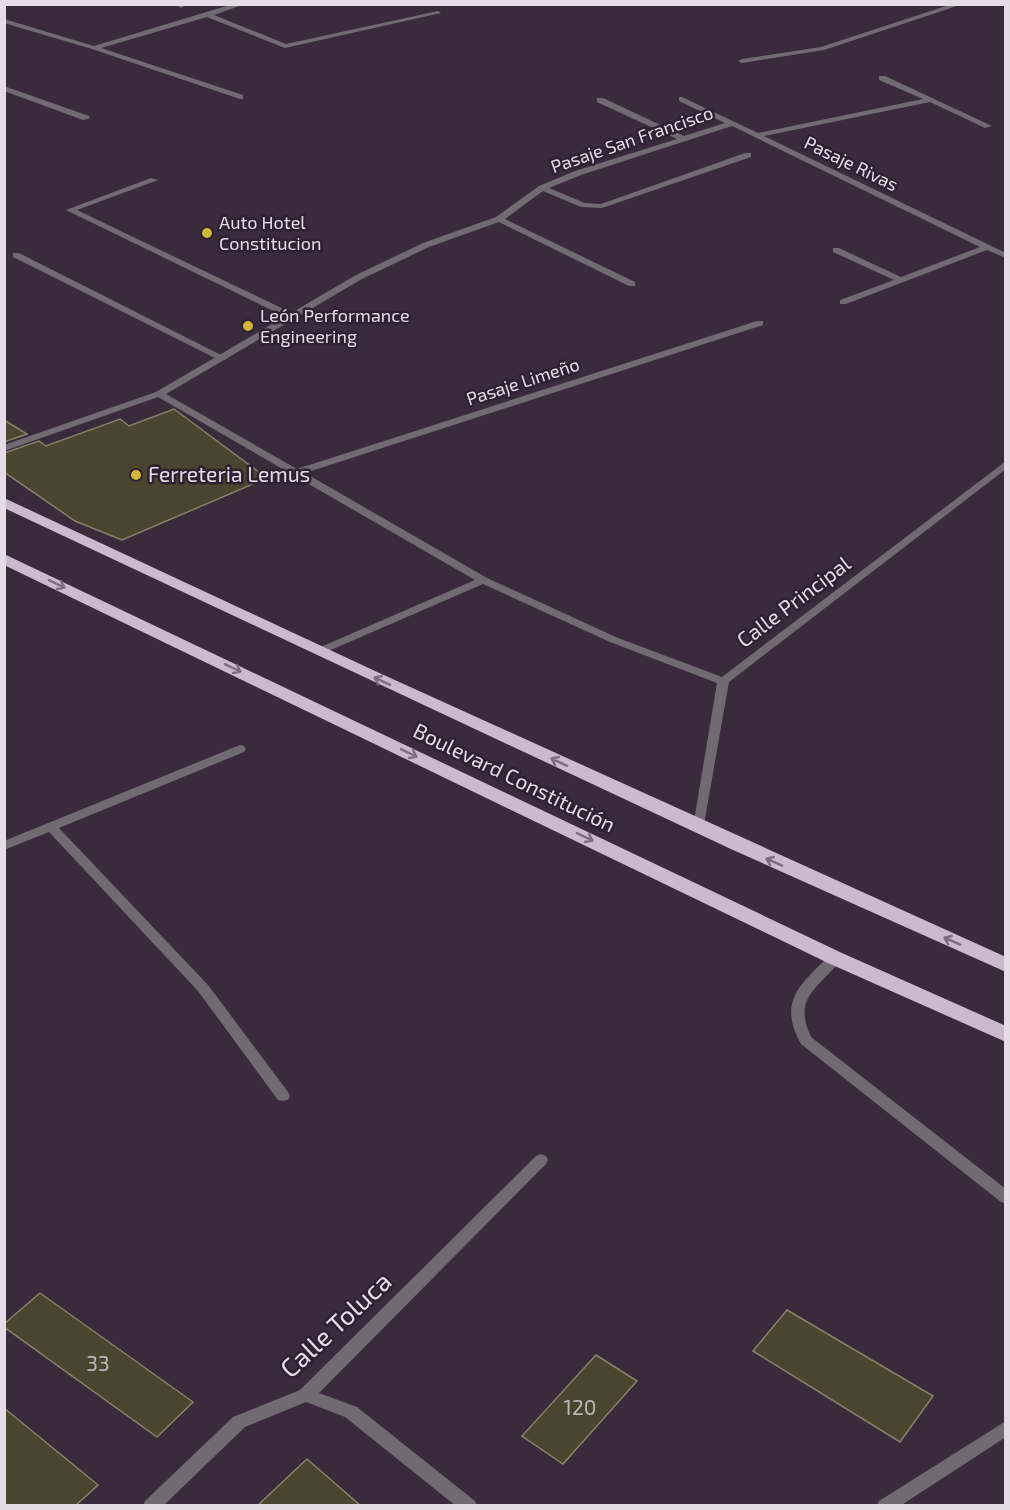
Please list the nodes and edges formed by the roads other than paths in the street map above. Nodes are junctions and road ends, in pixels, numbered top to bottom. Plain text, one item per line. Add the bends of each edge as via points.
1 (242, 4) edge
2 (960, 4) edge
3 (438, 13) dead end
4 (206, 14) junction
5 (4, 21) edge
6 (16, 25) junction
7 (4, 26) edge
8 (94, 48) junction
9 (742, 61) dead end
10 (882, 78) dead end
11 (4, 88) edge
12 (240, 97) dead end
13 (682, 99) dead end
14 (600, 100) dead end
15 (931, 100) junction
16 (86, 118) dead end
17 (733, 123) junction
18 (988, 126) dead end
19 (758, 135) junction
20 (684, 139) junction
21 (748, 155) dead end
22 (153, 180) dead end
23 (542, 188) junction
24 (499, 219) junction
25 (985, 248) junction
26 (837, 250) dead end
27 (16, 255) dead end
28 (1005, 256) edge
29 (902, 280) junction
30 (632, 284) dead end
31 (843, 302) dead end
32 (293, 317) junction
33 (759, 323) dead end
34 (222, 358) junction
35 (159, 394) junction
36 (4, 448) edge
37 (1005, 464) edge
38 (296, 473) junction
39 (4, 502) edge
40 (4, 559) edge
41 (483, 580) junction
42 (320, 651) junction
43 (723, 681) junction
44 (240, 749) dead end
45 (51, 827) junction
46 (699, 827) junction
47 (4, 846) edge
48 (835, 958) junction
49 (1005, 965) edge
50 (1005, 1035) edge
51 (283, 1096) dead end
52 (541, 1161) dead end
53 (1005, 1198) edge
54 (306, 1395) junction
55 (1005, 1428) edge
56 (151, 1506) edge
57 (469, 1506) edge
58 (885, 1506) edge

1 - 4 street
2 - 9 street via 822,49
3 - 4 street via 285,46
4 - 8 street
5 - 6 street
6 - 7 street
6 - 8 street
8 - 12 street
10 - 15 street
11 - 16 street
13 - 17 street, Pasaje Rivas
14 - 20 street
15 - 18 street
15 - 19 street
17 - 19 street, Pasaje Rivas
17 - 20 street, Pasaje San Francisco
19 - 25 street, Pasaje Rivas
20 - 23 street, Pasaje San Francisco via 578,172
21 - 23 street, Pasaje San Francisco via 602,206 584,205
22 - 32 street via 70,210
23 - 24 street, Pasaje San Francisco
24 - 30 street
24 - 32 street, Pasaje San Francisco via 407,254 359,277
25 - 28 street, Pasaje Rivas
25 - 29 street
26 - 29 street
27 - 34 street
29 - 31 street
32 - 34 street, Pasaje San Francisco
33 - 38 street, Pasaje Limeño
34 - 35 street, Pasaje San Francisco
35 - 36 street, Pasaje San Francisco
35 - 38 street
37 - 43 street, Calle Principal
38 - 41 street
39 - 42 highway, Boulevard Constitución
40 -> 48 highway, Boulevard Constitución
41 - 42 street
41 - 43 street via 614,640
46 -> 42 highway, Boulevard Constitución
43 - 46 street
44 - 45 street
45 - 47 street
45 - 51 street via 203,988
49 -> 46 highway, Boulevard Constitución
48 - 50 highway, Boulevard Constitución
48 - 53 street via 802,992 797,1006 798,1027 806,1040
52 - 54 street, Calle Toluca
54 - 56 street, Calle Toluca via 239,1422
54 - 57 street via 351,1412
55 - 58 street

